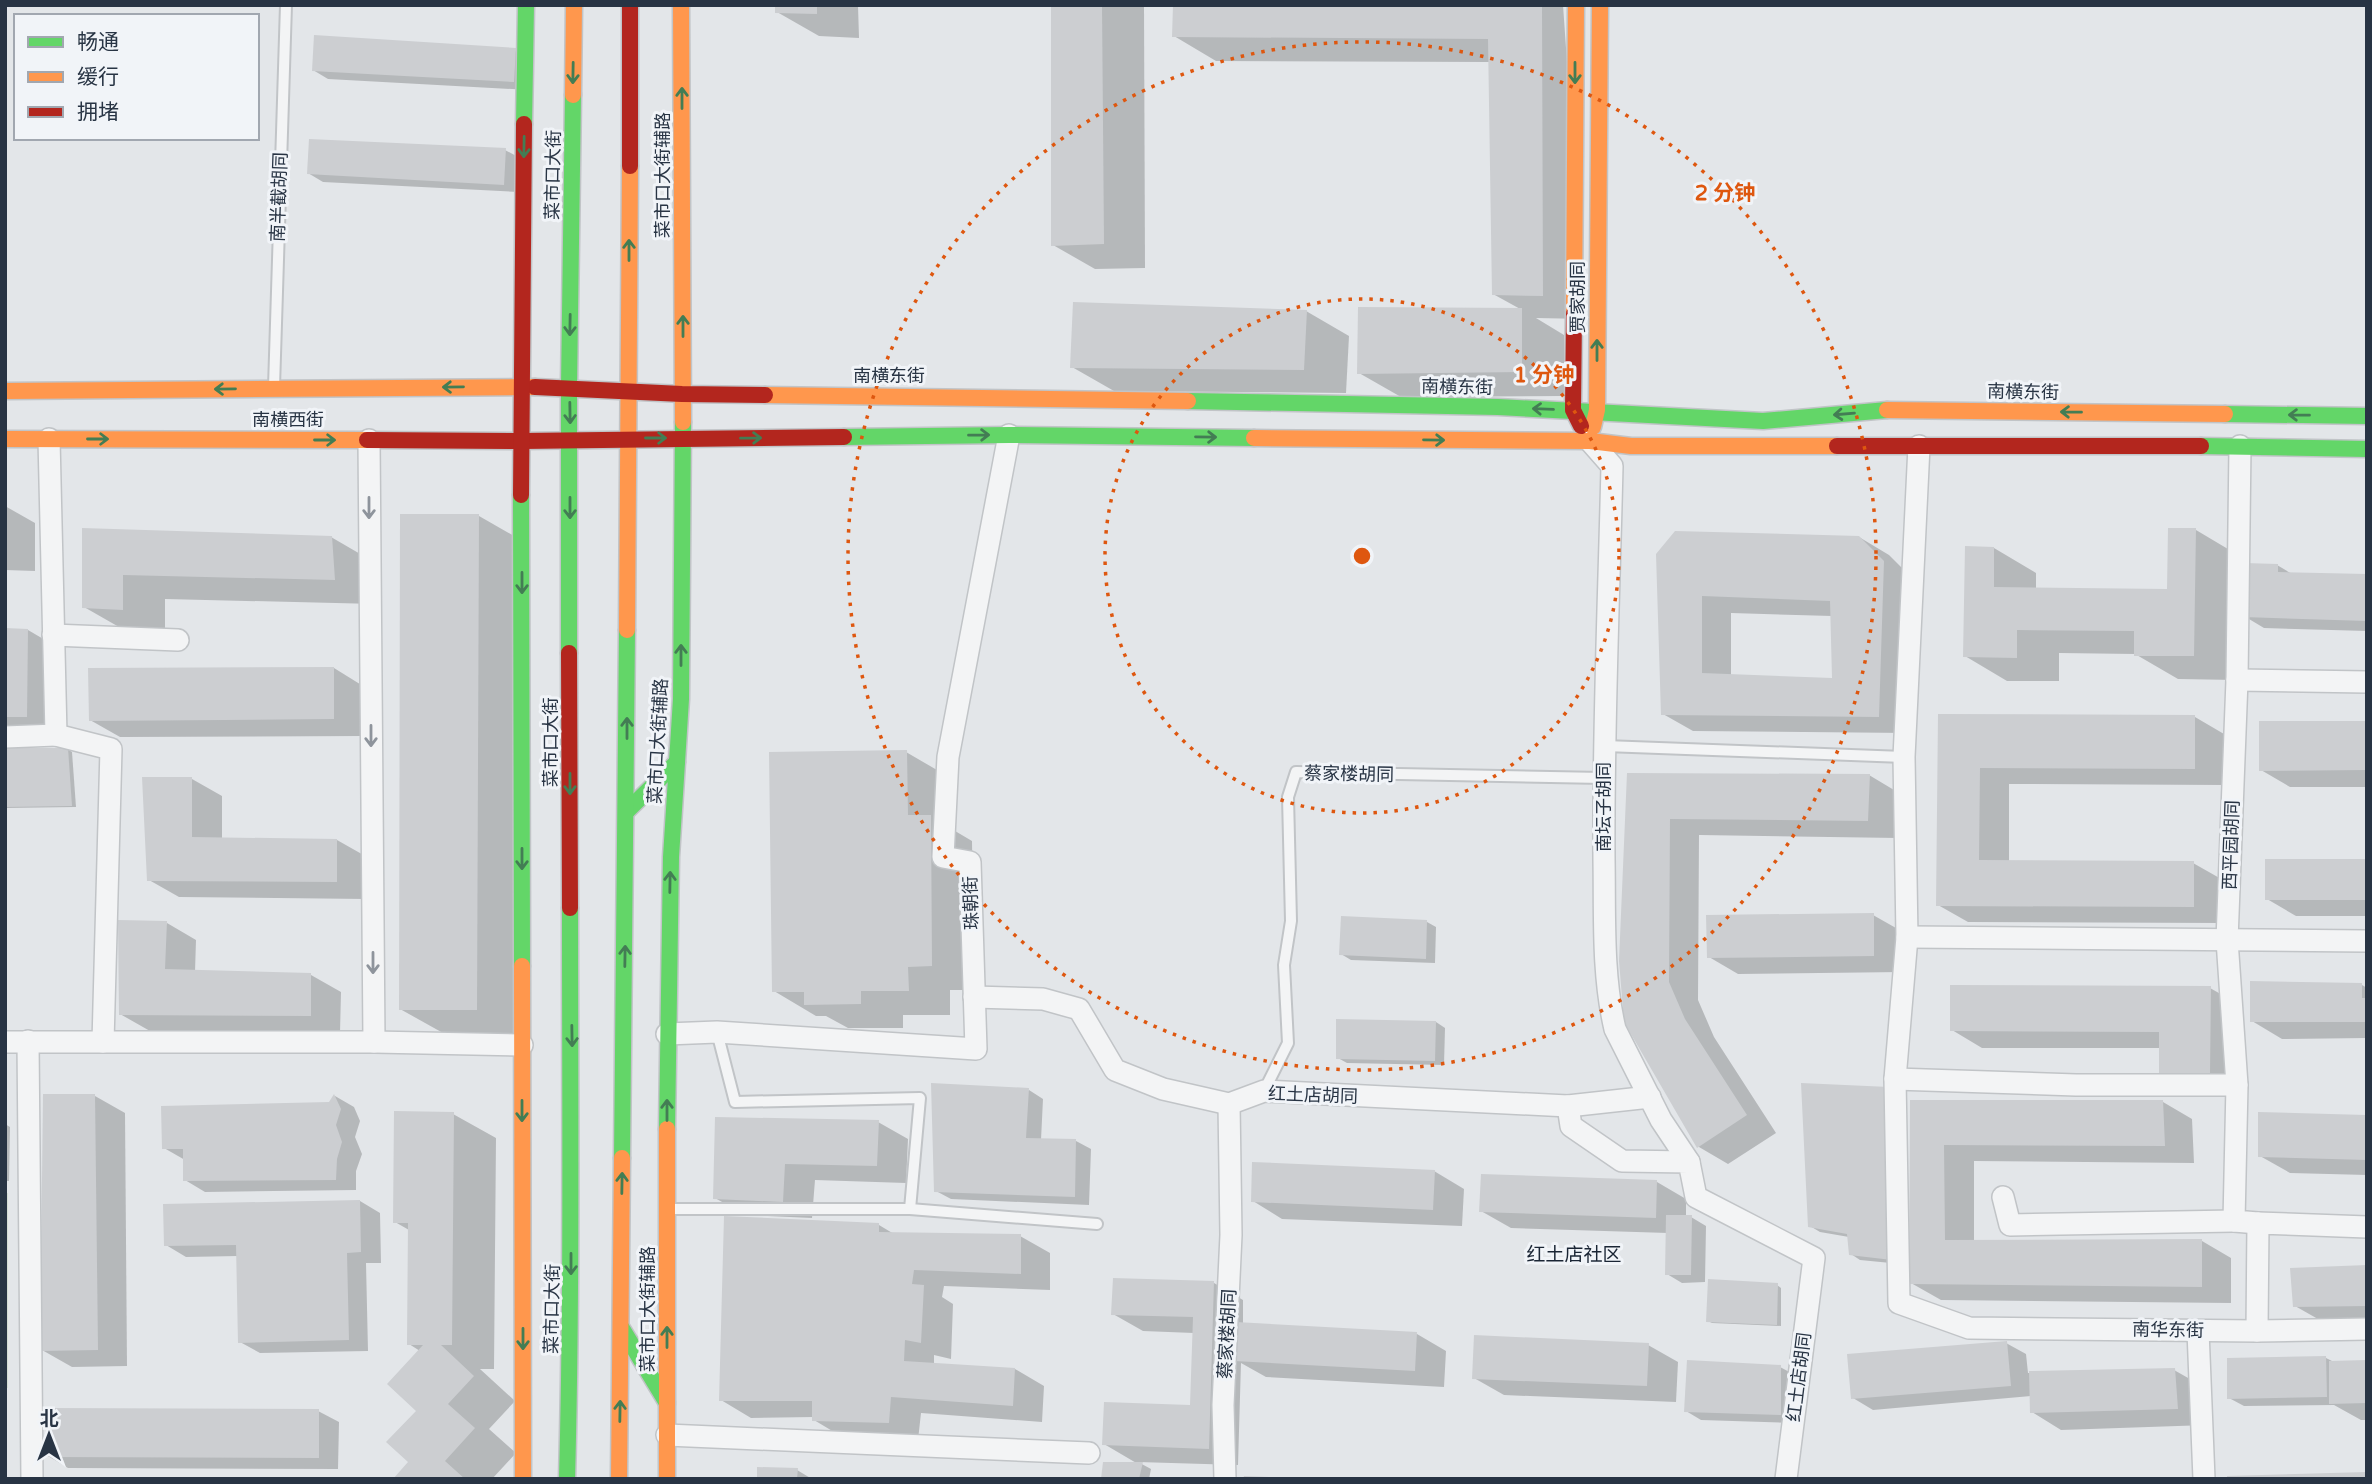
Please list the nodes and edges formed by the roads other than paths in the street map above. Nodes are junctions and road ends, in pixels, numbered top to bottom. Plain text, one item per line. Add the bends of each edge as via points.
1 (286, 5) edge
2 (526, 5) edge
3 (574, 5) edge
4 (630, 5) edge
5 (681, 5) edge
6 (1576, 5) edge
7 (1600, 5) edge
8 (521, 386) junction
9 (569, 387) junction
10 (274, 389) junction
11 (5, 391) edge
12 (629, 392) junction
13 (682, 394) junction
14 (1573, 410) junction
15 (1597, 410) junction
16 (2367, 416) edge
17 (1009, 435) junction
18 (629, 438) junction
19 (5, 439) edge
20 (49, 439) junction
21 (570, 439) junction
22 (683, 439) junction
23 (369, 440) junction
24 (522, 441) junction
25 (1590, 441) junction
26 (1919, 446) junction
27 (2240, 446) junction
28 (2367, 449) edge
29 (53, 635) junction
30 (178, 640) dead end
31 (2237, 680) junction
32 (2367, 682) edge
33 (56, 735) junction
34 (5, 737) edge
35 (1605, 746) junction
36 (1903, 757) junction
37 (677, 762) junction
38 (1603, 778) junction
39 (626, 812) junction
40 (1907, 937) junction
41 (2227, 940) junction
42 (2367, 941) edge
43 (974, 997) junction
44 (718, 1032) junction
45 (667, 1034) junction
46 (28, 1041) junction
47 (5, 1042) edge
48 (103, 1042) junction
49 (374, 1042) junction
50 (522, 1045) junction
51 (1895, 1079) junction
52 (2237, 1085) junction
53 (1264, 1091) junction
54 (1650, 1097) junction
55 (1229, 1104) junction
56 (1569, 1106) junction
57 (1689, 1162) junction
58 (2003, 1197) dead end
59 (667, 1209) junction
60 (910, 1209) junction
61 (2234, 1221) junction
62 (2258, 1223) junction
63 (1097, 1224) dead end
64 (2367, 1227) edge
65 (621, 1327) junction
66 (2367, 1329) edge
67 (2198, 1331) junction
68 (2257, 1332) junction
69 (667, 1403) junction
70 (667, 1434) junction
71 (1089, 1453) dead end
72 (32, 1479) edge
73 (523, 1479) edge
74 (567, 1479) edge
75 (619, 1479) edge
76 (667, 1479) edge
77 (1225, 1479) edge
78 (1786, 1479) edge
79 (2204, 1479) edge

1 - 10 lane, 南半截胡同
2 -> 8 main road
3 -> 9 main road, 菜市口大街
12 -> 4 main road
13 -> 5 main road, 菜市口大街辅路
6 -> 14 main road, 贾家胡同
15 -> 7 main road, 贾家胡同
8 - 9 main road, 南横西街
8 -> 10 main road, 南横西街
8 - 24 main road
9 - 12 main road, 南横西街
9 -> 21 main road, 菜市口大街
10 -> 11 main road, 南横西街
12 - 13 main road, 南横东街
12 - 18 main road
14 -> 13 main road, 南横东街
13 - 22 main road, 菜市口大街辅路
14 - 15 main road, 南横东街
14 - 25 main road, 贾家胡同
16 -> 15 main road, 南横东街 via 1902,409 1763,421
15 - 25 main road, 贾家胡同
22 -> 17 main road
17 -> 25 main road
17 - 43 street, 珠朝街 via 948,757 943,857 970,862
18 - 21 main road, 南横西街
18 -> 22 main road
39 -> 18 main road
19 - 20 main road, 南横西街
20 -> 23 main road, 南横西街
20 - 29 street
21 - 24 main road, 南横西街
21 -> 74 main road, 菜市口大街 via 572,1068
37 -> 22 main road, 菜市口大街辅路
23 - 24 main road, 南横西街
23 -> 49 street
24 -> 50 main road
25 - 26 main road via 1631,446
25 - 35 street, 南坛子胡同 via 1612,466
26 - 27 main road
26 - 36 street
27 - 28 main road
27 - 31 street, 西平园胡同
29 - 30 street
29 - 33 street
31 - 32 street
31 - 41 street, 西平园胡同
33 - 34 street
33 - 48 street via 110,749
35 - 36 lane
35 - 38 street, 南坛子胡同
36 - 40 street
37 - 39 main road
45 -> 37 main road, 菜市口大街辅路
38 - 53 lane, 蔡家楼胡同 via 1296,772 1287,797 1291,921 1284,965 1288,1043
38 - 54 street, 南坛子胡同 via 1612,1013
65 -> 39 main road
40 - 41 street
40 - 51 street
41 - 42 street
41 - 52 street, 西平园胡同
43 - 44 street, 珠朝街 via 976,1049
43 - 55 street via 1043,999 1079,1009 1115,1070 1163,1089
44 - 45 street, 珠朝街
44 - 60 lane via 735,1102 920,1098
59 -> 45 main road, 菜市口大街辅路
46 - 47 street
46 - 48 street
46 - 72 street
48 - 49 street
49 - 50 street
50 -> 73 main road
51 - 52 street
51 - 67 street, 南华东街 via 1899,1303 1969,1328
52 - 61 street, 西平园胡同
53 - 55 street, 红土店胡同
53 - 56 street, 红土店胡同
54 - 56 street, 红土店胡同
54 - 57 street, 南坛子胡同
55 - 77 street, 蔡家楼胡同
56 - 57 street via 1571,1126 1622,1161
57 - 78 street, 红土店胡同 via 1696,1197 1814,1258
58 - 61 street via 2010,1225
59 - 60 lane
69 -> 59 main road, 菜市口大街辅路
60 - 63 lane
61 - 62 street
62 - 64 street
62 - 68 street
65 - 69 main road
75 -> 65 main road
66 - 68 street, 南华东街
67 - 68 street, 南华东街
67 - 79 street
69 - 70 main road, 菜市口大街辅路
70 - 71 street
70 - 76 main road, 菜市口大街辅路

